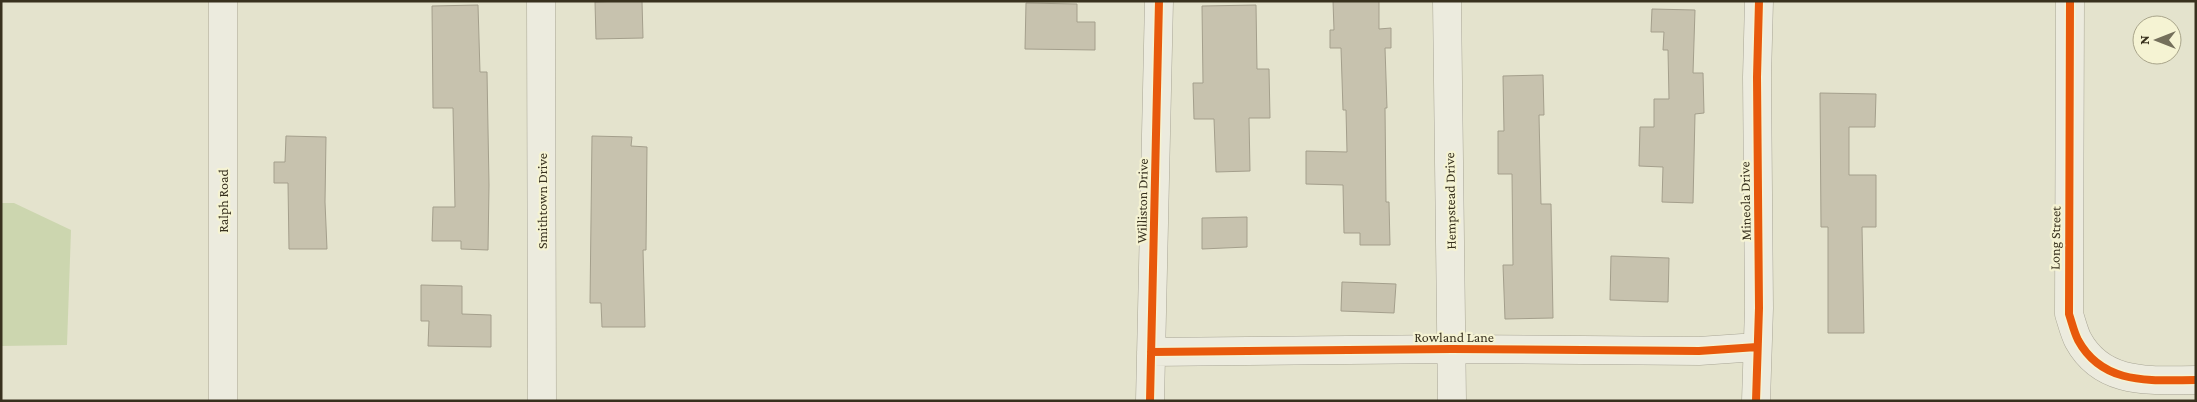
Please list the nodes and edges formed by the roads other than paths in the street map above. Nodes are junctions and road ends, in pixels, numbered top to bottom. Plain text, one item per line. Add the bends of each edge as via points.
1 (223, 1) edge
2 (541, 1) edge
3 (1158, 1) edge
4 (1447, 1) edge
5 (1759, 1) edge
6 (2070, 1) edge
7 (1757, 347) junction
8 (1452, 349) junction
9 (1151, 352) junction
10 (2196, 380) edge
11 (223, 401) edge
12 (542, 401) edge
13 (1150, 401) edge
14 (1452, 401) edge
15 (1756, 401) edge

1 - 11 street, Ralph Road
2 - 12 street, Smithtown Drive
3 - 9 street, Williston Drive
4 - 8 street, Hempstead Drive
5 - 7 street, Mineola Drive
6 - 10 street, Long Street via 2069,314 2078,339 2101,366 2128,379
7 - 8 street, Rowland Lane via 1699,351
7 - 15 street, Mineola Drive
8 - 9 street, Rowland Lane
8 - 14 street, Hempstead Drive
9 - 13 street, Williston Drive

